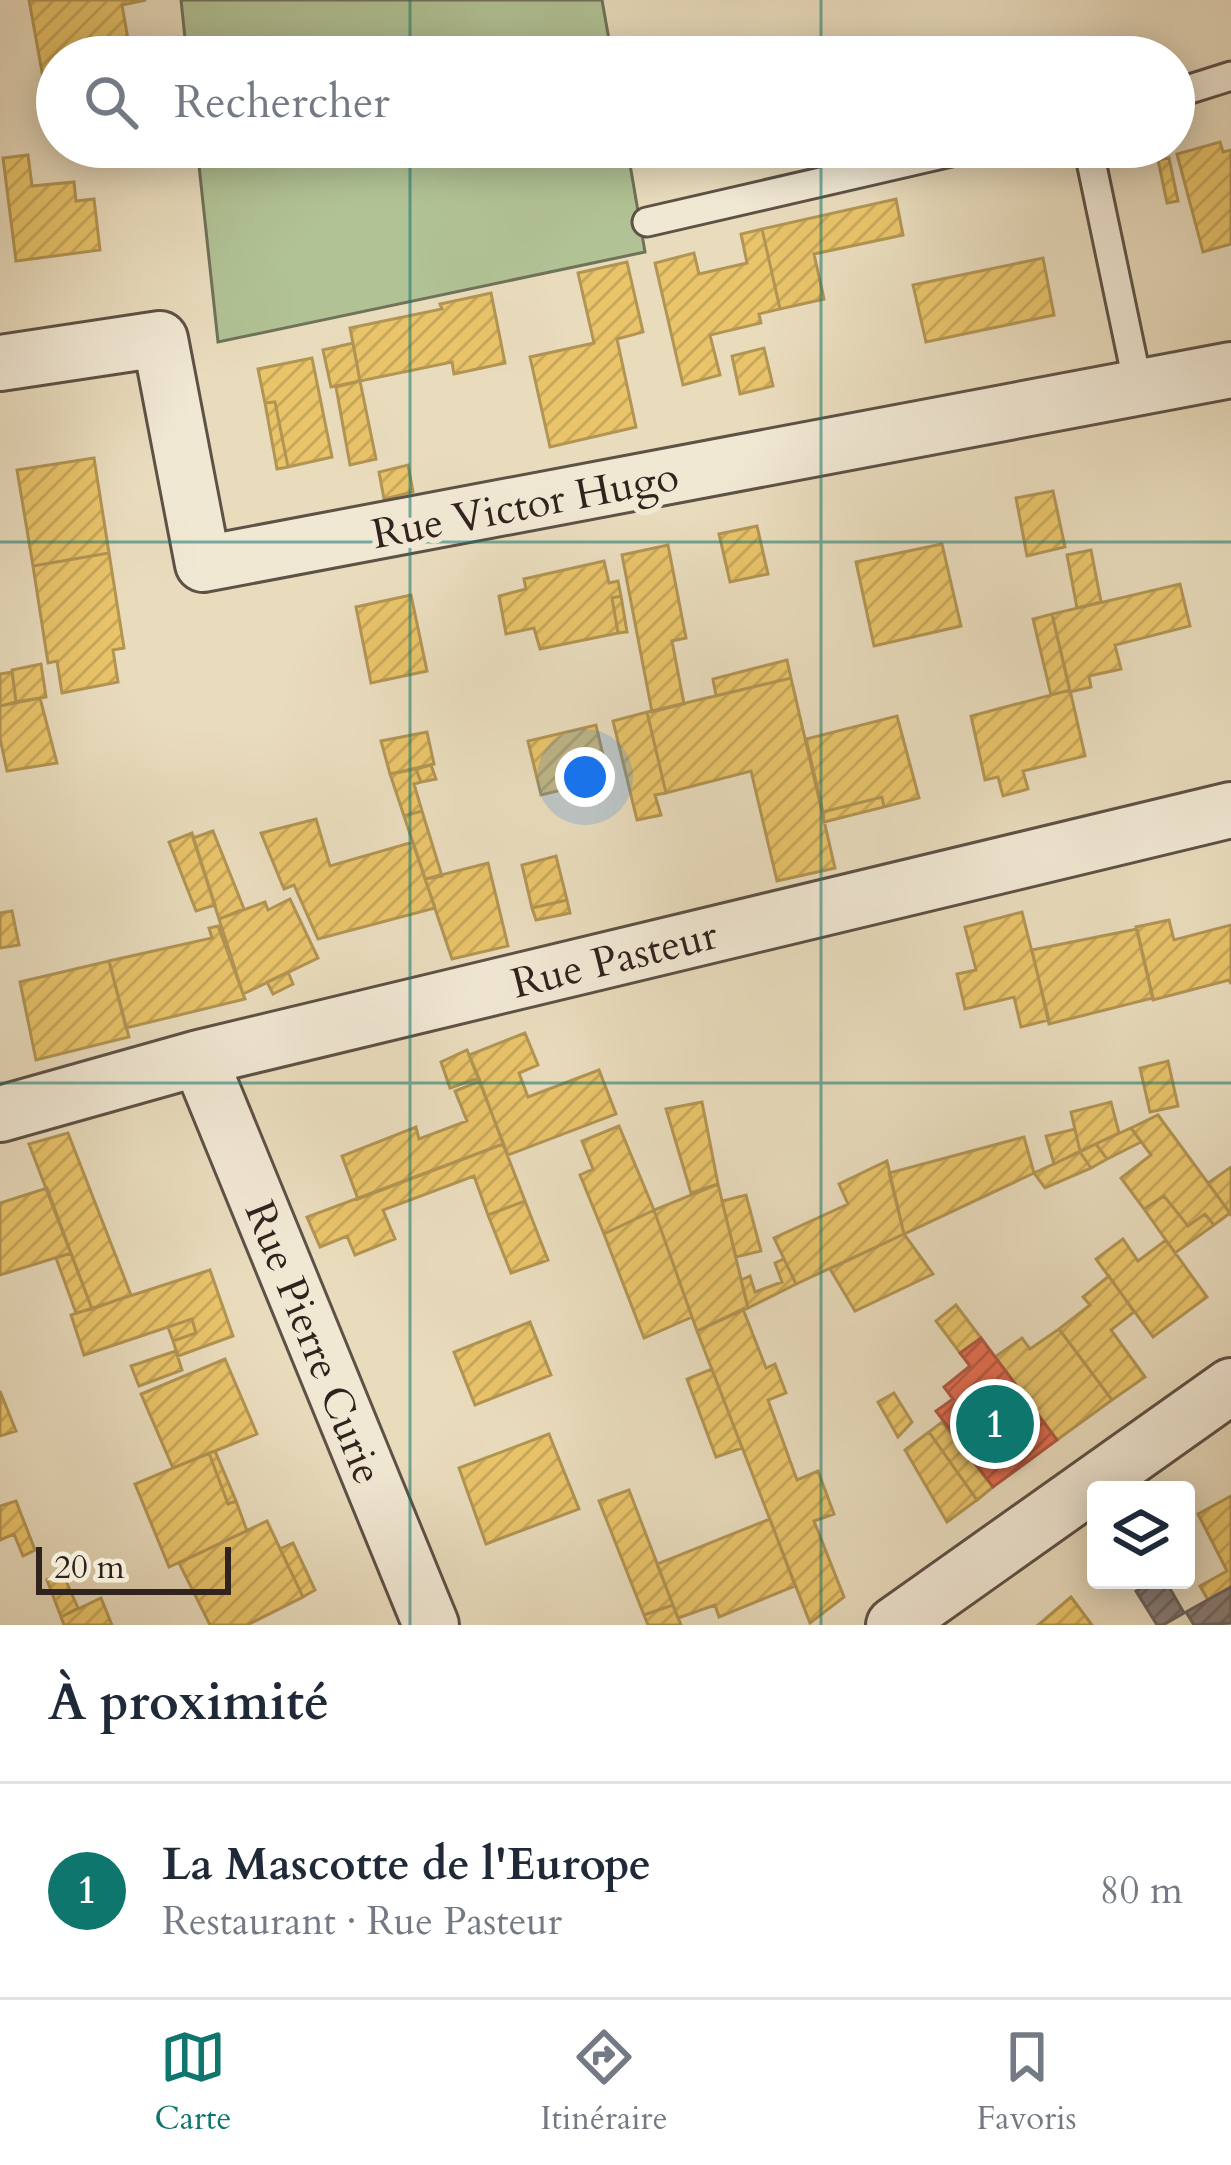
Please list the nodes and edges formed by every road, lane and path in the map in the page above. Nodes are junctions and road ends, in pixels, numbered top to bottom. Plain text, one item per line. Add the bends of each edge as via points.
1 (1231, 76) edge
2 (1195, 87) edge
3 (882, 168) edge
4 (1092, 168) edge
5 (647, 222) dead end
6 (0, 363) edge
7 (1231, 370) edge
8 (1139, 390) junction
9 (1231, 810) edge
10 (199, 1058) junction
11 (0, 1114) edge
12 (1231, 1386) edge
13 (431, 1625) edge
14 (894, 1625) edge

1 - 2 lane
3 - 5 lane
4 - 8 lane
6 - 8 street, Rue Victor Hugo via 160,339 203,564
7 - 8 street, Rue Victor Hugo
9 - 10 street, Rue Pasteur
10 - 11 street, Rue Pasteur
10 - 13 street, Rue Pierre Curie
12 - 14 street

